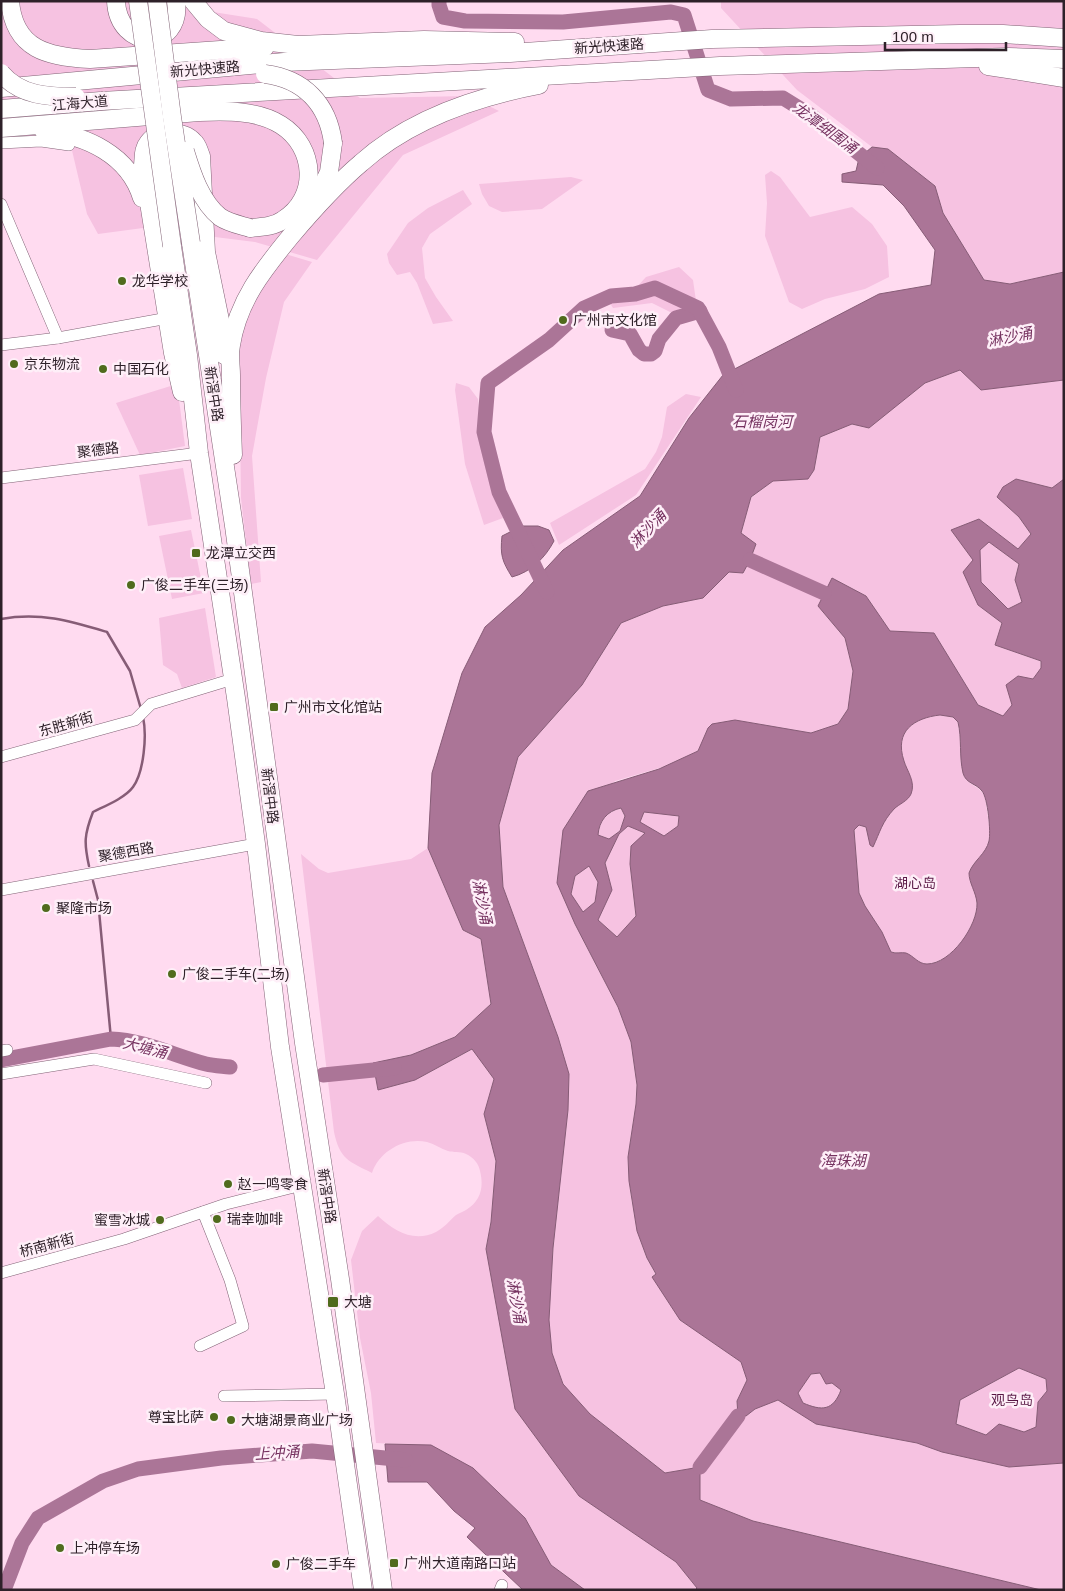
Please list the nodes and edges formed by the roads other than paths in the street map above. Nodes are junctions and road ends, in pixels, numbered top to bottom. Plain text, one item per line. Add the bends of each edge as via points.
1 (10, 1) edge
2 (116, 1) edge
3 (126, 1) edge
4 (138, 1) edge
5 (157, 1) edge
6 (176, 1) edge
7 (193, 1) edge
8 (1064, 38) edge
9 (298, 45) junction
10 (605, 46) junction
11 (944, 59) junction
12 (1064, 59) edge
13 (1, 73) edge
14 (601, 74) junction
15 (1064, 78) edge
16 (157, 87) junction
17 (1, 88) edge
18 (1, 109) edge
19 (8, 128) edge
20 (1, 143) edge
21 (69, 145) dead end
22 (1, 204) edge
23 (307, 218) junction
24 (160, 267) junction
25 (168, 318) junction
26 (58, 338) junction
27 (1, 345) edge
28 (232, 430) junction
29 (199, 453) junction
30 (1, 478) edge
31 (234, 526) junction
32 (233, 679) junction
33 (1, 757) edge
34 (256, 844) junction
35 (1, 890) edge
36 (1, 1074) edge
37 (206, 1083) dead end
38 (302, 1185) junction
39 (203, 1212) junction
40 (1, 1273) edge
41 (200, 1346) dead end
42 (335, 1394) junction
43 (224, 1396) dead end
44 (363, 1590) edge
45 (384, 1590) edge

1 - 9 highway via 14,21 32,46 63,58
2 - 6 highway via 122,23 134,36 149,41 164,35 174,23
3 - 16 highway, bridge
4 - 16 highway, 新滘中路, bridge
5 - 16 highway, 新滘中路, bridge
7 - 9 highway via 208,19 224,30 261,42
8 - 10 highway, 新光快速路 via 960,34 712,39
9 - 10 highway via 460,40
10 - 16 highway, 新光快速路 via 284,62
11 - 12 highway, 新光快速路
11 - 14 highway, 新光快速路 via 720,66
11 - 15 highway
13 - 16 highway, bridge via 20,88 37,95 76,97
14 - 16 highway, 新光快速路
14 - 23 highway via 481,99 418,125 361,163
16 - 17 highway, 江海大道
16 - 18 highway, 江海大道
16 - 19 highway, bridge via 187,157 194,178 202,195 222,218 250,228 267,227 295,211 308,189 308,161 302,145 292,133 269,119 249,114 199,112
16 - 23 highway, bridge via 265,74 286,78 310,94 326,115 332,128 333,143 329,172
16 - 29 highway, 新滘中路, bridge via 172,246
16 - 31 highway, 新滘中路, bridge via 191,242
19 - 24 highway via 53,132 86,140 114,156 135,180 140,191
20 - 21 street via 41,141
22 - 26 street
23 - 28 highway via 251,288 239,316 230,346
24 - 25 highway
24 - 28 highway via 143,165 144,152 157,136 178,133 195,142 201,156 206,252 220,320
25 - 26 street
25 - 29 highway via 182,393
26 - 27 street
28 - 31 highway
29 - 30 street, 聚德路
29 - 32 highway, 新滘中路
31 - 45 highway, 新滘中路 via 304,1043
32 - 33 street, 东胜新街 via 151,704 135,720
32 - 34 highway, 新滘中路
34 - 35 street, 聚德西路
34 - 38 highway, 新滘中路 via 280,1047
36 - 37 street via 94,1059
38 - 39 street, 桥南新街
38 - 42 highway, 新滘中路
39 - 40 street, 桥南新街 via 124,1239
39 - 41 street via 230,1280 243,1326
42 - 43 street
42 - 44 highway, 新滘中路

